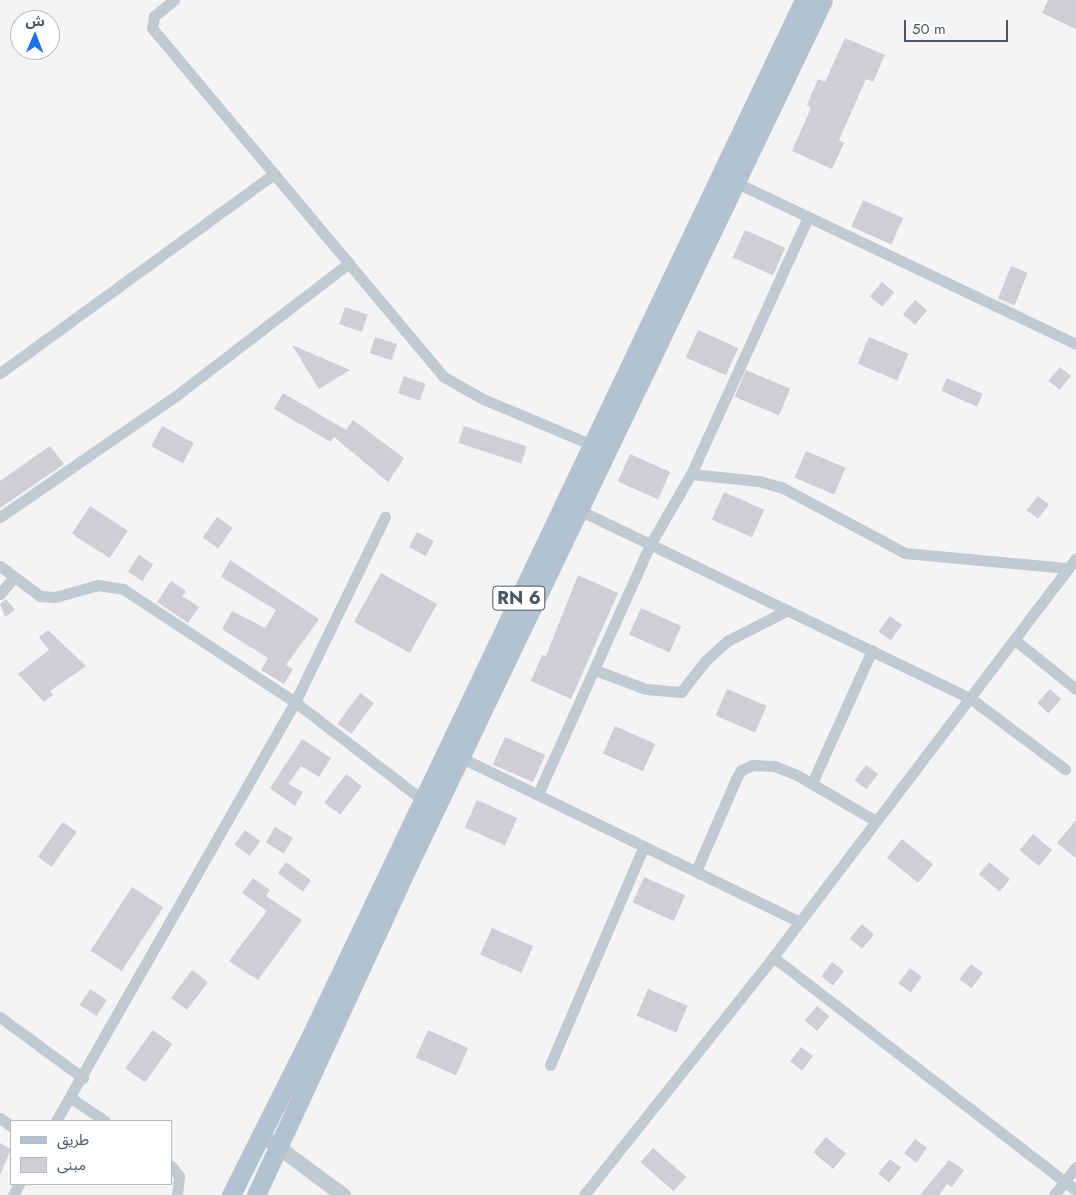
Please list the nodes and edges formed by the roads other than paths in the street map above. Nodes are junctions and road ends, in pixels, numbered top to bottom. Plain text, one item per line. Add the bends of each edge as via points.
1 (174, 0) edge
2 (804, 0) edge
3 (823, 0) edge
4 (274, 174) junction
5 (737, 183) junction
6 (808, 217) junction
7 (349, 262) junction
8 (1076, 344) edge
9 (0, 373) edge
10 (590, 444) junction
11 (691, 474) junction
12 (580, 510) junction
13 (0, 517) edge
14 (385, 517) dead end
15 (651, 543) junction
16 (1076, 558) edge
17 (0, 566) edge
18 (1067, 568) junction
19 (13, 578) junction
20 (0, 594) edge
21 (788, 610) junction
22 (1015, 640) junction
23 (872, 650) junction
24 (595, 670) junction
25 (1076, 689) edge
26 (970, 698) junction
27 (295, 702) junction
28 (462, 758) junction
29 (1065, 770) dead end
30 (812, 783) junction
31 (538, 794) junction
32 (429, 805) junction
33 (876, 821) junction
34 (644, 846) junction
35 (696, 871) junction
36 (799, 922) junction
37 (772, 957) junction
38 (0, 1017) edge
39 (550, 1065) dead end
40 (83, 1078) junction
41 (71, 1098) junction
42 (57, 1120) edge
43 (104, 1120) edge
44 (259, 1134) junction
45 (279, 1148) junction
46 (172, 1167) edge
47 (1076, 1167) edge
48 (1065, 1182) junction
49 (1076, 1190) edge
50 (177, 1195) edge
51 (231, 1195) edge
52 (256, 1195) edge
53 (343, 1195) edge
54 (584, 1195) edge
55 (1054, 1195) edge

1 - 4 street via 154,16 152,28
2 - 10 main road, RN 6
3 - 5 main road, RN 6
4 - 7 street
4 - 9 street
5 - 6 street
5 - 12 main road, RN 6
6 - 8 street
6 - 11 street
7 - 10 street via 452,384
7 - 13 street via 177,395
10 - 32 main road, RN 6
11 - 15 street
11 - 18 street via 760,481 783,488 905,553
12 - 15 street
12 - 28 main road, RN 6
14 - 27 street
15 - 21 street
15 - 24 street
16 - 18 street
17 - 19 street
18 - 22 street
19 - 20 street
19 - 27 street via 40,596 55,597 98,585 123,588
21 - 23 street
21 - 24 street via 727,641 705,661 681,692 646,689
22 - 25 street
22 - 26 street
23 - 26 street
23 - 30 street
24 - 31 street
26 - 29 street
26 - 33 street
27 - 32 street
27 - 40 street
28 - 31 street
28 - 32 main road, RN 6
30 - 33 street
30 - 35 street via 774,766 741,770
31 - 34 street
32 - 44 main road, RN 6
32 - 45 main road, RN 6
33 - 36 street
34 - 35 street
34 - 39 street
35 - 36 street
36 - 37 street
37 - 48 street
37 - 54 street
38 - 40 street
40 - 41 street
41 - 42 street
41 - 43 street
44 - 45 street
44 - 51 main road, RN 6
45 - 52 main road, RN 6
45 - 53 street
46 - 50 street via 179,1176
47 - 48 street
48 - 49 street
48 - 55 street

